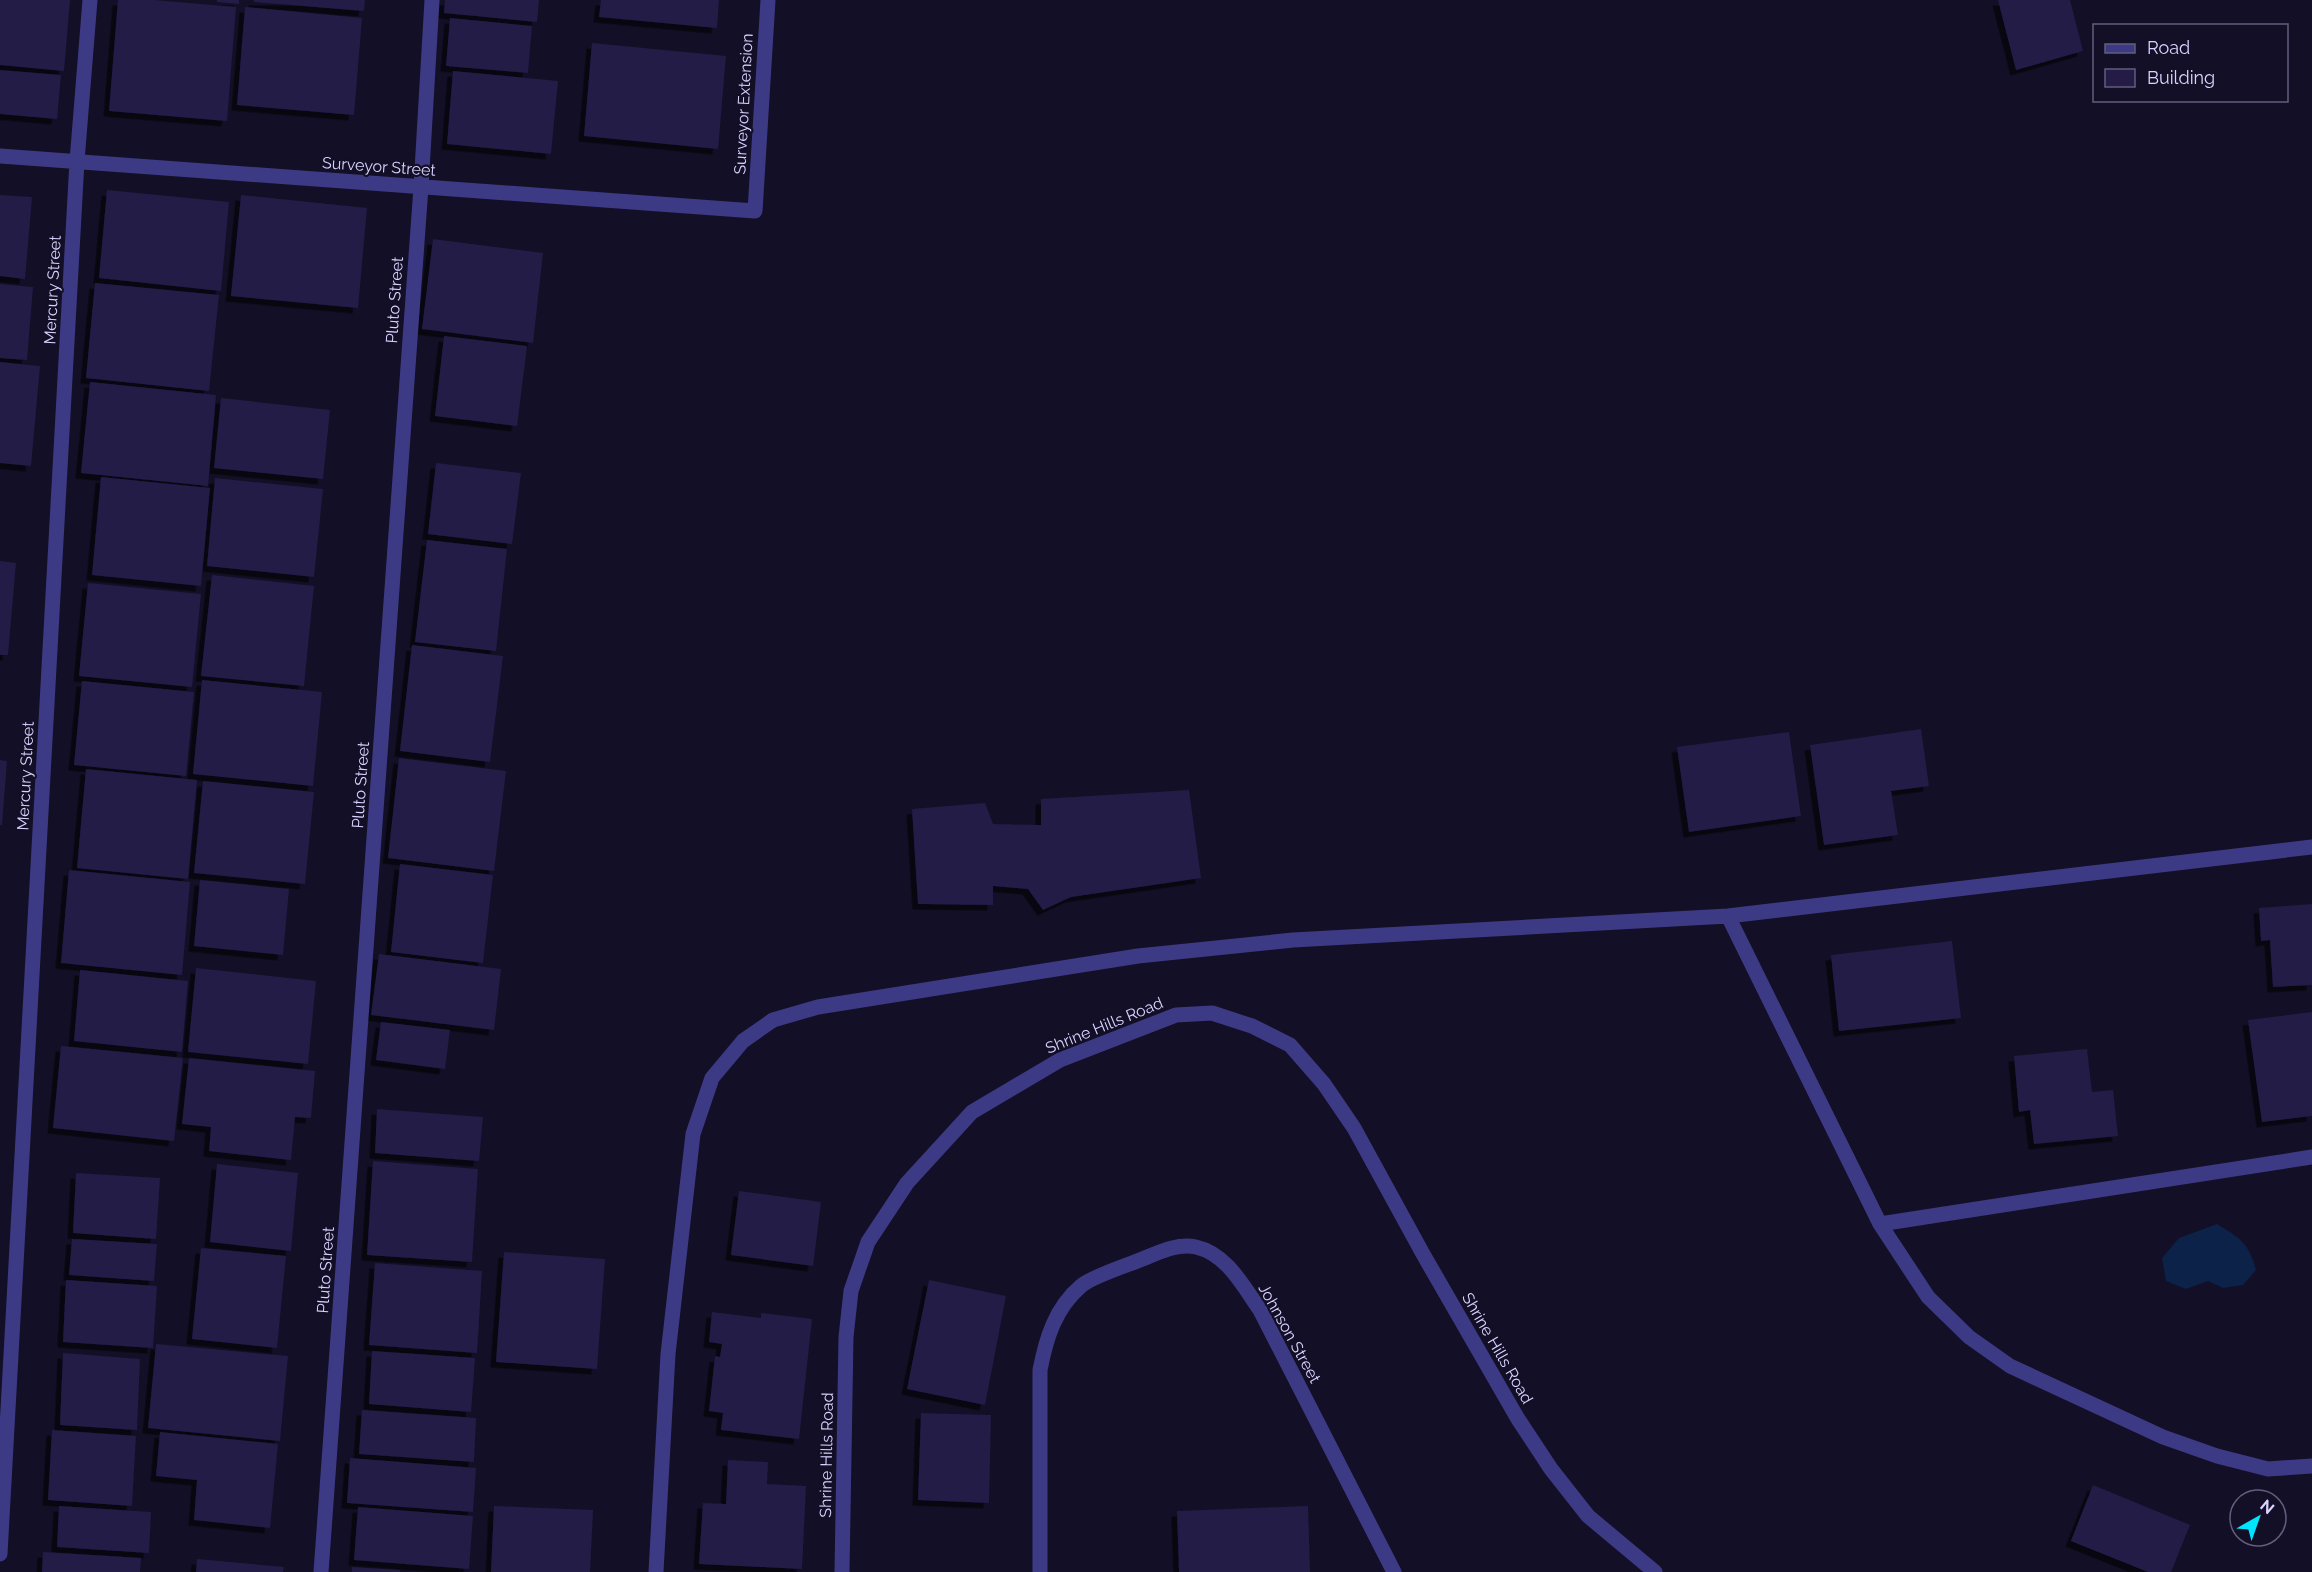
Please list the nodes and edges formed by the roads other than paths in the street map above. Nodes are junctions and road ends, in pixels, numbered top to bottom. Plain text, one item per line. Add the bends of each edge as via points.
1 (90, 0) edge
2 (432, 0) edge
3 (768, 0) edge
4 (0, 156) edge
5 (77, 161) junction
6 (421, 187) junction
7 (755, 211) joint
8 (2312, 847) edge
9 (1728, 916) junction
10 (2312, 1157) edge
11 (1880, 1224) junction
12 (2312, 1466) edge
13 (0, 1554) edge
14 (321, 1572) edge
15 (656, 1572) edge
16 (842, 1572) edge
17 (1040, 1572) edge
18 (1394, 1572) edge
19 (1655, 1572) edge

1 - 5 street, Mercury Street
2 - 6 street, Pluto Street
3 - 7 street, Surveyor Extension
4 - 5 street, Surveyor Street
5 - 6 street, Surveyor Street
5 - 13 street, Mercury Street
6 - 7 street, Surveyor Street
6 - 14 street, Pluto Street
8 - 9 street
9 - 11 street
9 - 15 street via 1293,940 1138,956 819,1007 773,1020 742,1041 712,1078 693,1134 668,1354
10 - 11 street
11 - 12 street via 1928,1297 1969,1337 2010,1366 2163,1437 2217,1456 2268,1469
16 - 19 street, Shrine Hills Road via 846,1337 851,1291 868,1242 907,1183 972,1112 1060,1060 1176,1015 1212,1013 1252,1026 1290,1046 1324,1084 1354,1128 1446,1295 1551,1469 1588,1516
17 - 18 street, Johnson Street via 1040,1370 1046,1338 1082,1285 1171,1247 1196,1247 1218,1257 1260,1310

